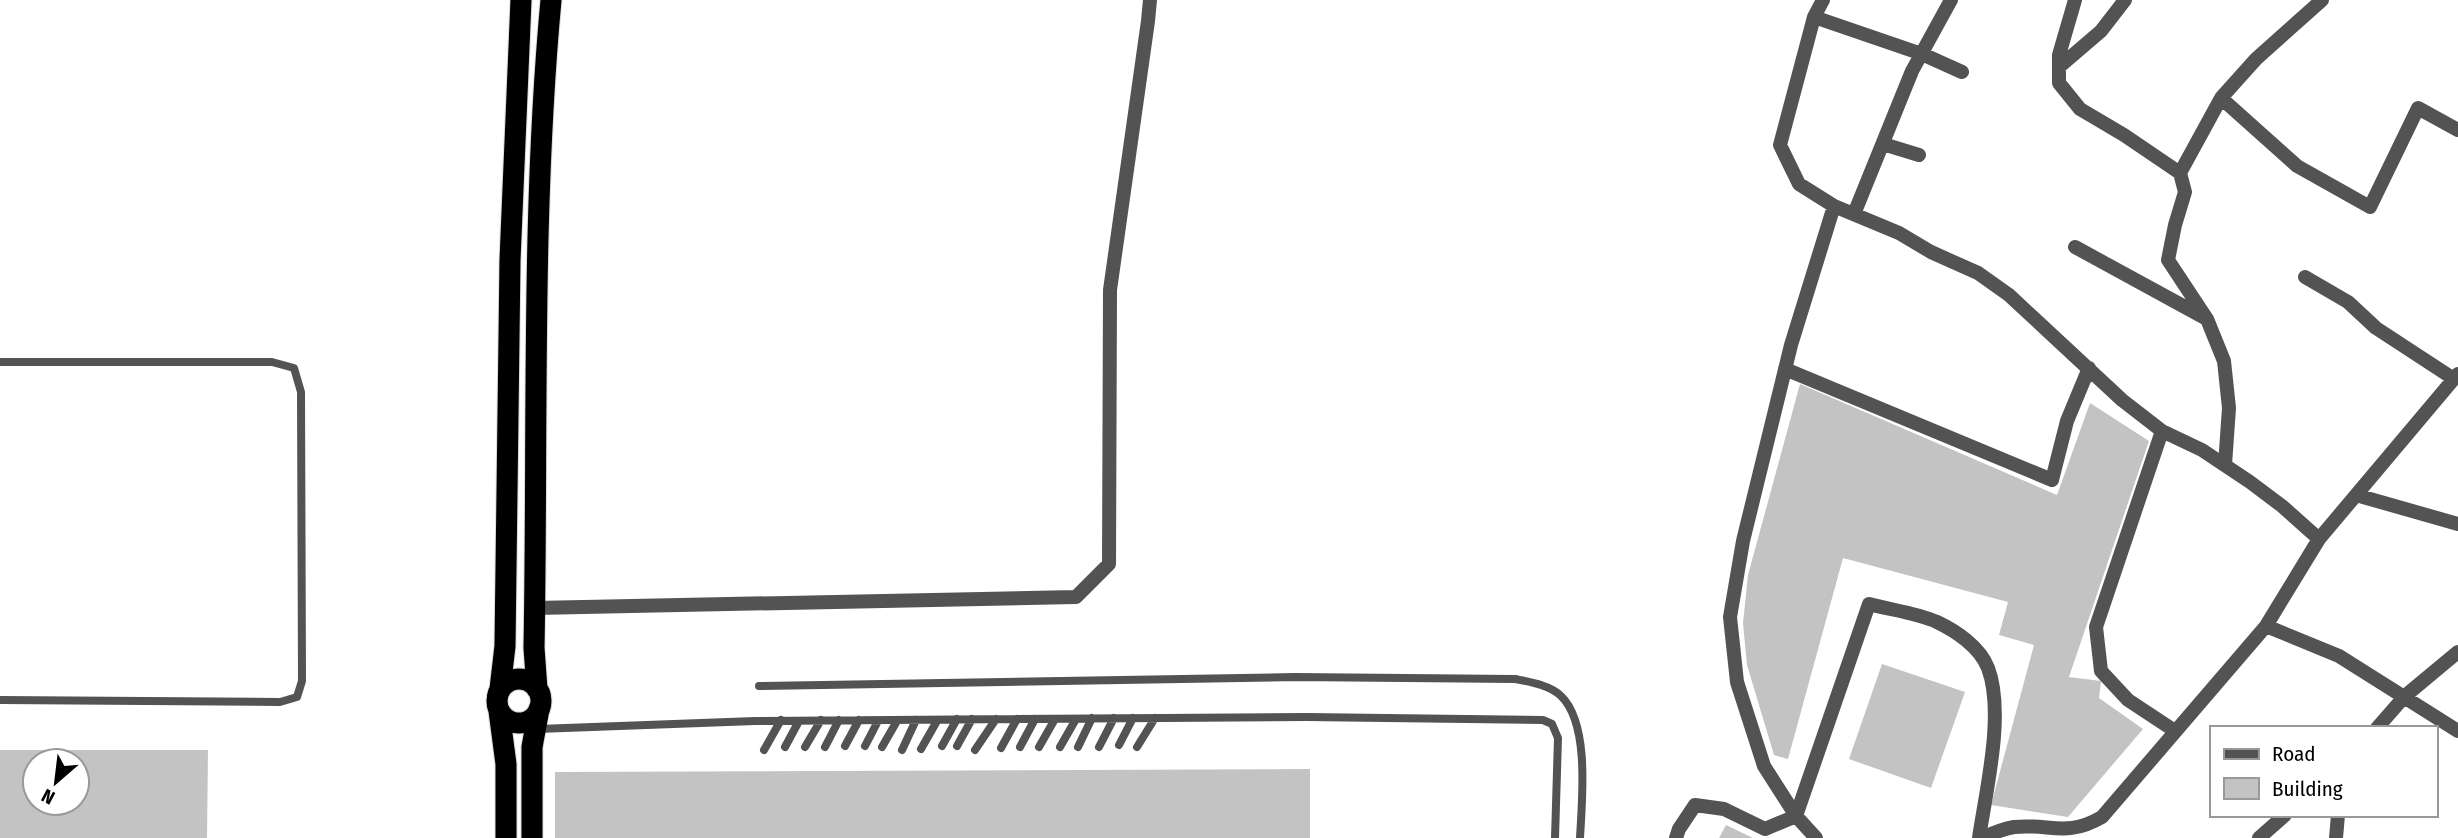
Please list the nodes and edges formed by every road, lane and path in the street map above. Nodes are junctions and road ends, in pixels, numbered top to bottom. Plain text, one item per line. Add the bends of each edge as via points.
1 (521, 0) edge
2 (551, 0) edge
3 (1150, 0) edge
4 (1823, 0) edge
5 (1951, 0) edge
6 (2075, 0) edge
7 (2125, 0) edge
8 (2322, 0) edge
9 (1814, 16) junction
10 (1922, 54) junction
11 (2059, 67) junction
12 (1962, 72) dead end
13 (2221, 98) junction
14 (2458, 130) edge
15 (1883, 144) junction
16 (1919, 155) dead end
17 (2180, 173) junction
18 (1834, 206) junction
19 (1854, 215) junction
20 (2075, 247) dead end
21 (2305, 277) dead end
22 (2207, 319) junction
23 (0, 362) edge
24 (2089, 368) junction
25 (1786, 369) junction
26 (2456, 376) edge
27 (2162, 430) junction
28 (2225, 465) junction
29 (2356, 495) junction
30 (2458, 524) edge
31 (2319, 539) junction
32 (535, 608) junction
33 (2266, 626) junction
34 (2458, 652) edge
35 (760, 686) dead end
36 (500, 689) junction
37 (2405, 696) junction
38 (0, 700) edge
39 (537, 709) junction
40 (499, 711) junction
41 (1092, 718) junction
42 (1114, 718) junction
43 (1133, 718) junction
44 (1154, 718) junction
45 (957, 719) junction
46 (972, 719) junction
47 (996, 719) junction
48 (1017, 719) junction
49 (1035, 719) junction
50 (1055, 719) junction
51 (1076, 719) junction
52 (781, 720) junction
53 (821, 720) junction
54 (839, 720) junction
55 (859, 720) junction
56 (878, 720) junction
57 (897, 720) junction
58 (916, 720) junction
59 (937, 720) junction
60 (799, 721) junction
61 (2379, 726) edge
62 (2175, 730) junction
63 (2458, 731) edge
64 (1119, 745) dead end
65 (845, 746) dead end
66 (865, 746) dead end
67 (942, 746) dead end
68 (957, 746) dead end
69 (785, 747) dead end
70 (805, 747) dead end
71 (825, 747) dead end
72 (882, 747) dead end
73 (1020, 747) dead end
74 (1039, 747) dead end
75 (1060, 747) dead end
76 (1078, 747) dead end
77 (1099, 747) dead end
78 (1137, 747) dead end
79 (1001, 748) dead end
80 (921, 749) dead end
81 (764, 750) dead end
82 (902, 750) dead end
83 (975, 750) dead end
84 (1796, 816) junction
85 (2283, 817) edge
86 (2338, 817) edge
87 (506, 838) edge
88 (532, 838) edge
89 (1555, 838) edge
90 (1580, 838) edge
91 (1676, 838) edge
92 (1816, 838) edge
93 (1981, 838) edge
94 (2259, 838) edge
95 (2336, 838) edge

1 - 36 highway via 510,288 505,646
2 - 32 highway via 536,308
3 - 32 street via 1110,290 1109,564 1076,597
4 - 9 street
5 - 10 street
6 - 11 street
7 - 11 street via 2101,31
8 - 13 street via 2256,59
9 - 10 street
9 - 18 street via 1780,145 1799,184
10 - 12 street
10 - 15 street
11 - 17 street via 2059,83 2080,109
13 - 14 street via 2297,166 2370,207 2418,108
13 - 17 street
15 - 16 street
15 - 19 street
17 - 22 street via 2185,192 2168,260
18 - 19 street
18 - 25 street
19 - 24 street via 1978,273
20 - 22 street
21 - 26 street via 2348,302 2376,328
22 - 28 street via 2226,372
23 - 38 lane via 272,362 294,368 301,391 302,612 302,681 297,697 280,702
24 - 25 street via 2067,421 2052,480
24 - 27 street
25 - 84 street via 1743,541 1730,617 1737,682 1764,766
26 - 29 street
27 - 28 street
27 - 62 street via 2096,627 2101,671 2128,700
28 - 31 street
29 - 30 street
29 - 31 street
31 - 33 street
32 - 39 highway
33 - 37 street via 2339,656
33 - 62 street
34 - 37 street
35 - 90 lane via 1295,677 1515,679 1560,695 1571,710 1583,763
36 - 39 highway via 520,679 533,684
36 - 40 highway
37 - 61 street
37 - 63 street
39 - 40 highway via 531,720 517,723
39 - 52 lane
39 - 88 highway
40 - 87 highway via 506,764
41 - 42 lane
41 - 51 lane
41 - 76 lane
42 - 43 lane
42 - 77 lane
43 - 44 lane
43 - 64 lane
44 - 78 lane
44 - 89 lane via 1543,720 1552,724 1558,737
45 - 46 lane
45 - 59 lane
45 - 67 lane
46 - 47 lane
46 - 68 lane
47 - 48 lane
47 - 83 lane
48 - 49 lane
48 - 79 lane
49 - 50 lane
49 - 73 lane
50 - 51 lane
50 - 74 lane
51 - 75 lane
52 - 60 lane
52 - 81 lane
53 - 54 lane
53 - 60 lane
53 - 70 lane
54 - 55 lane
54 - 71 lane
55 - 56 lane
55 - 65 lane
56 - 57 lane
56 - 66 lane
57 - 58 lane
57 - 72 lane
58 - 59 lane
58 - 82 lane
59 - 80 lane
60 - 69 lane
62 - 93 street via 2110,809 2087,826 2068,830 2018,827
84 - 91 street via 1765,829 1724,809 1695,806
84 - 92 street
84 - 93 street via 1869,604 1937,622 1973,645 1987,666 1995,721
85 - 94 street
86 - 95 street

